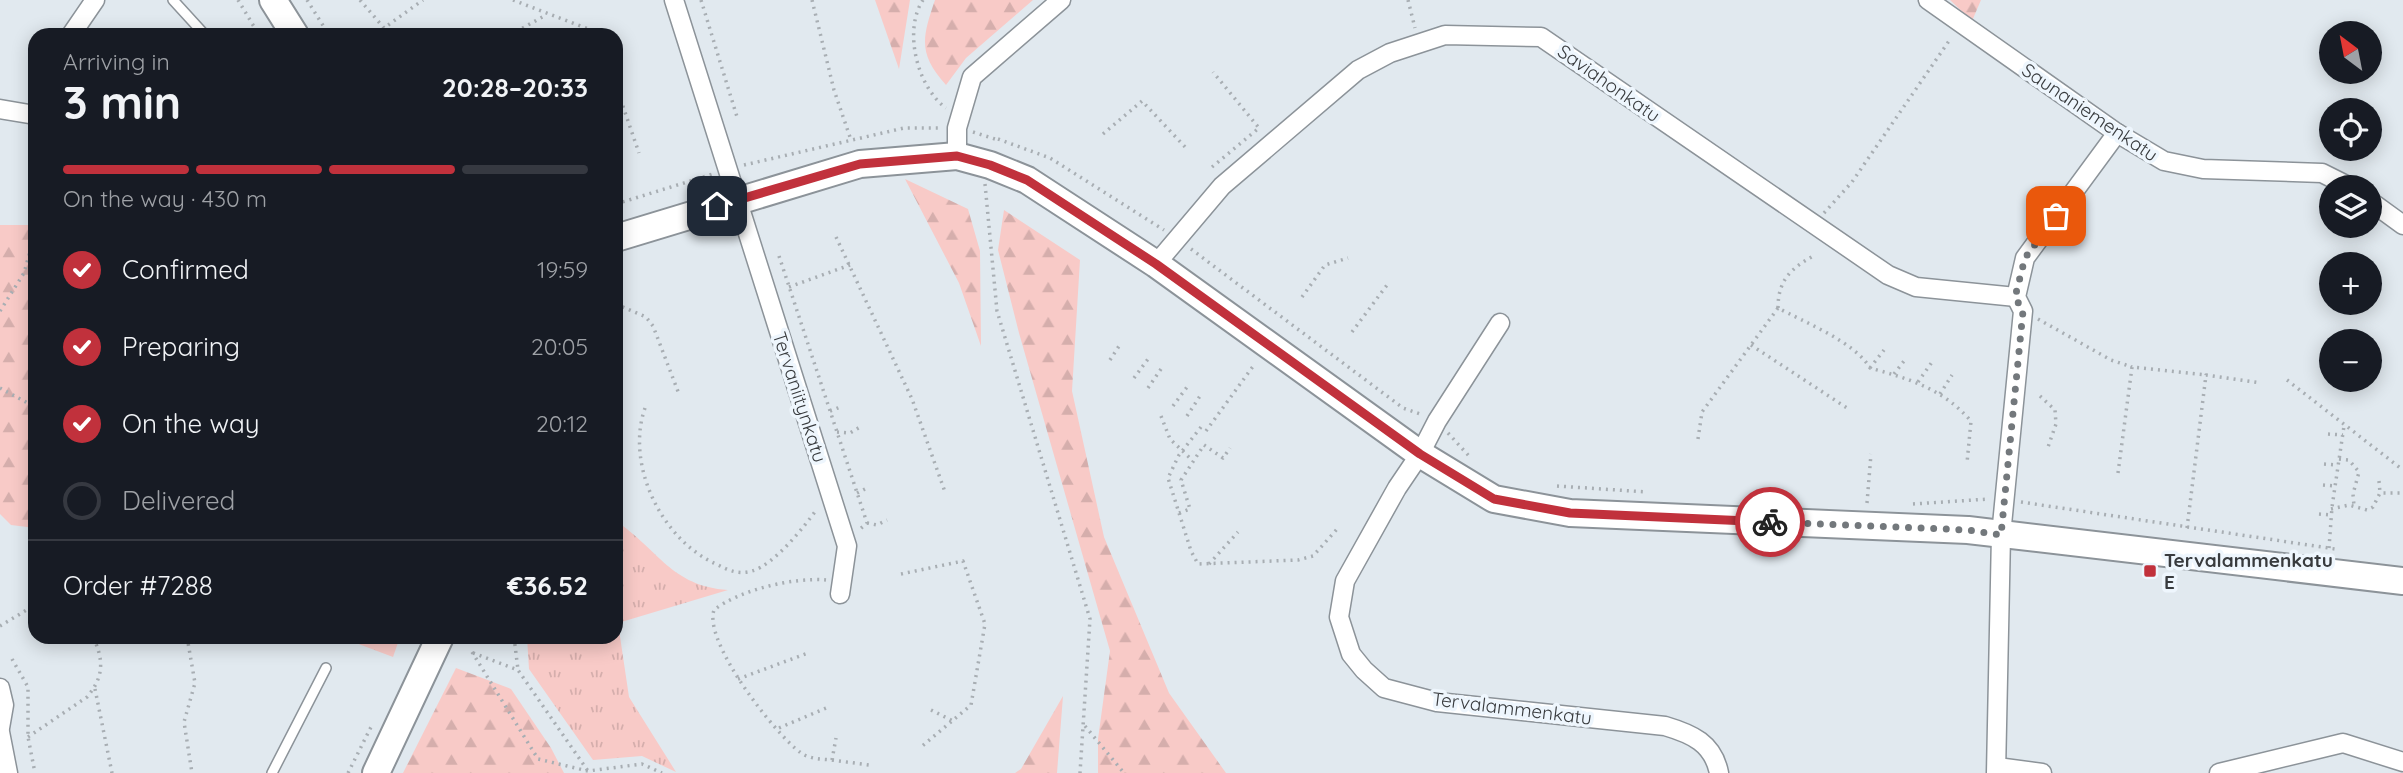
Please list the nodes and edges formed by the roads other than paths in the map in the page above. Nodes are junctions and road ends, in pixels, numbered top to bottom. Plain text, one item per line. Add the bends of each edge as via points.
1 (95, 0) edge
2 (173, 0) edge
3 (273, 0) edge
4 (674, 0) edge
5 (1061, 0) edge
6 (1928, 0) edge
7 (76, 28) edge
8 (199, 28) edge
9 (291, 28) edge
10 (0, 109) edge
11 (28, 114) edge
12 (2117, 133) junction
13 (957, 156) junction
14 (2326, 175) edge
15 (738, 200) junction
16 (2382, 210) edge
17 (2403, 225) edge
18 (623, 236) edge
19 (1156, 264) junction
20 (2019, 304) junction
21 (1500, 323) dead end
22 (1420, 454) junction
23 (2001, 535) junction
24 (2403, 581) edge
25 (841, 588) road end
26 (437, 644) edge
27 (326, 668) dead end
28 (0, 688) edge
29 (0, 730) edge
30 (2403, 762) edge
31 (1996, 770) edge
32 (8, 773) edge
33 (272, 773) edge
34 (376, 773) edge
35 (1719, 773) edge
36 (2042, 773) edge
37 (2219, 773) edge

1 - 7 street
2 - 8 lane
3 - 9 street
4 - 15 street, Tervaniitynkatu
5 - 13 street via 972,76 957,128
6 - 12 street, Saunaniemenkatu
10 - 11 street
12 - 14 street, Saunaniemenkatu via 2164,161 2203,169
12 - 20 street via 2025,258
13 - 15 street via 860,164
13 - 19 street via 1027,180
15 - 18 street
15 - 25 street, Tervaniitynkatu via 847,546
16 - 17 street
19 - 20 street, Saviahonkatu via 1223,186 1358,70 1390,53 1445,35 1541,37 1888,275 1916,287
19 - 22 street
20 - 23 street
21 - 22 street, Tervalammenkatu
22 - 23 street via 1494,499 1570,513
22 - 35 street, Tervalammenkatu via 1345,581 1339,617 1351,654 1364,670 1384,688 1437,702 1665,726 1700,739 1710,749
23 - 24 street
23 - 31 street
26 - 34 street
27 - 33 lane
28 - 29 street via 4,705
29 - 32 street
30 - 37 street via 2343,743
31 - 36 street

